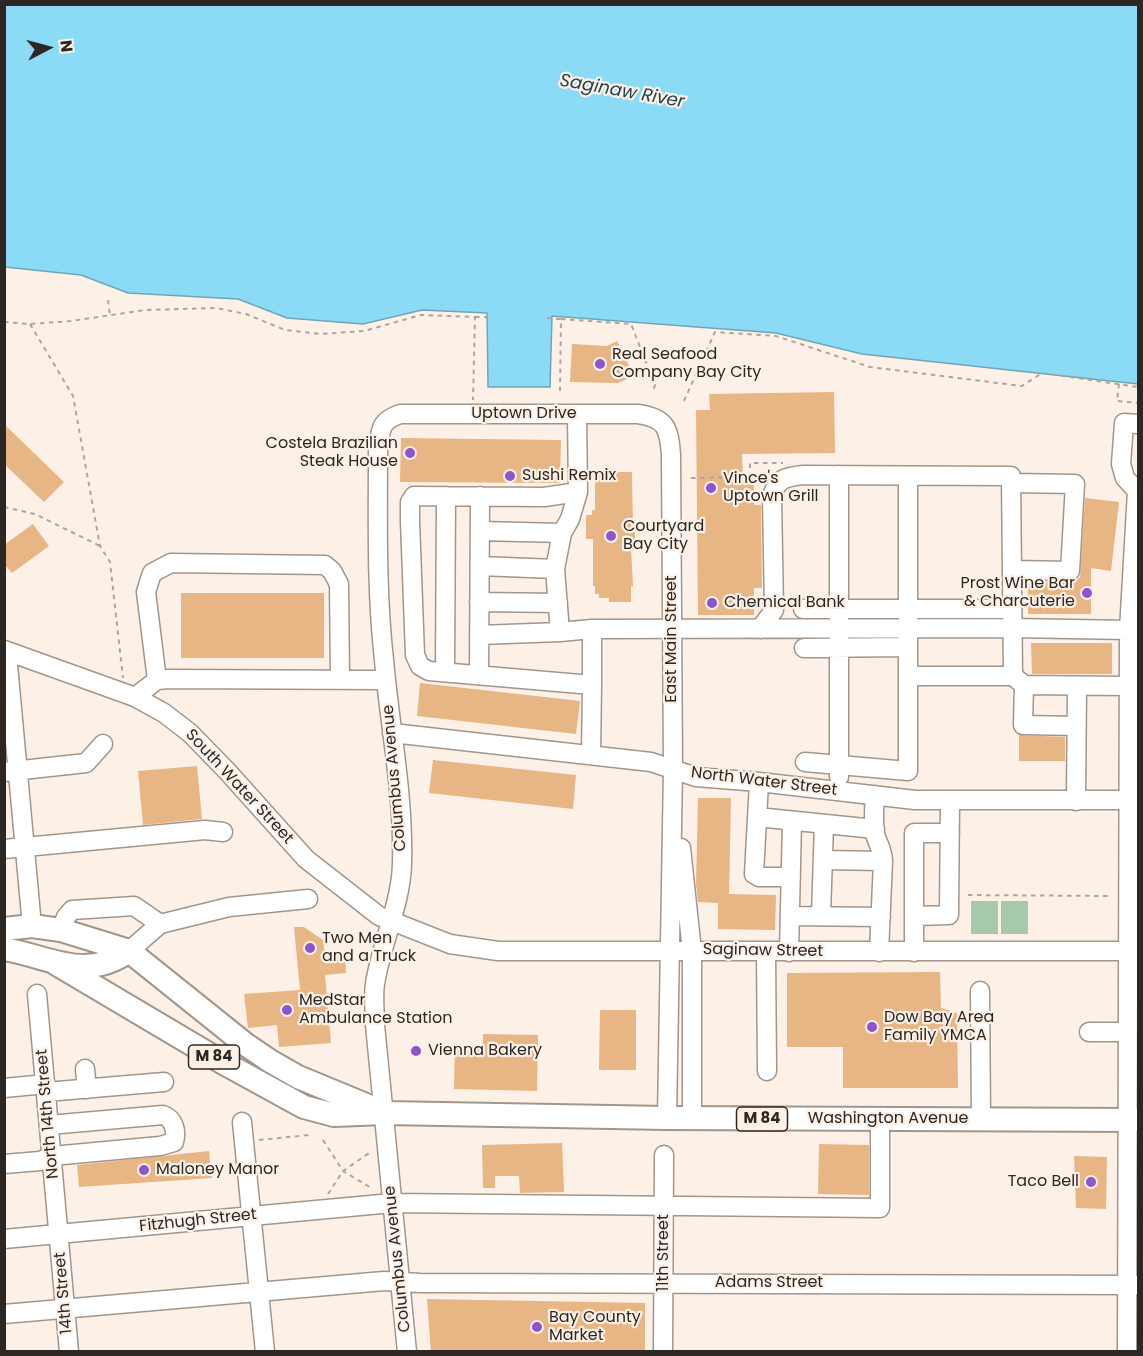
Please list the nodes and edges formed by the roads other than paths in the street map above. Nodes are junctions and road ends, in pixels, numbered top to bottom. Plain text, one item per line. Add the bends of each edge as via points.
1 (577, 414) junction
2 (387, 419) joint
3 (661, 421) joint
4 (1138, 424) edge
5 (838, 475) junction
6 (908, 476) junction
7 (1011, 483) junction
8 (1138, 490) edge
9 (578, 492) junction
10 (446, 496) junction
11 (480, 496) junction
12 (480, 531) junction
13 (562, 533) junction
14 (480, 566) junction
15 (555, 569) junction
16 (1012, 570) junction
17 (479, 602) junction
18 (558, 603) junction
19 (803, 609) dead end
20 (839, 609) junction
21 (907, 609) junction
22 (1012, 609) junction
23 (414, 627) junction
24 (381, 628) junction
25 (1012, 628) junction
26 (592, 629) junction
27 (672, 629) junction
28 (760, 629) junction
29 (840, 629) junction
30 (560, 632) junction
31 (1134, 632) edge
32 (479, 635) junction
33 (908, 638) junction
34 (840, 647) junction
35 (804, 648) dead end
36 (7, 651) edge
37 (445, 672) junction
38 (478, 674) junction
39 (908, 676) junction
40 (157, 680) junction
41 (340, 680) junction
42 (386, 680) junction
43 (1018, 680) junction
44 (592, 685) junction
45 (1077, 686) junction
46 (1128, 686) junction
47 (135, 697) junction
48 (1076, 726) junction
49 (392, 733) junction
50 (103, 744) dead end
51 (591, 755) junction
52 (805, 762) dead end
53 (840, 765) junction
54 (11, 771) edge
55 (673, 778) junction
56 (759, 782) junction
57 (838, 791) junction
58 (875, 795) junction
59 (950, 800) junction
60 (1134, 800) edge
61 (1076, 801) junction
62 (757, 818) junction
63 (792, 821) junction
64 (824, 824) junction
65 (875, 829) junction
66 (223, 832) dead end
67 (950, 833) junction
68 (25, 847) junction
69 (4, 849) edge
70 (823, 860) junction
71 (883, 861) junction
72 (791, 877) junction
73 (1133, 877) edge
74 (308, 899) dead end
75 (790, 916) junction
76 (821, 916) junction
77 (915, 916) junction
78 (881, 917) junction
79 (391, 922) junction
80 (160, 924) junction
81 (32, 926) junction
82 (4, 929) edge
83 (61, 930) junction
84 (4, 949) edge
85 (669, 950) junction
86 (129, 951) junction
87 (692, 951) junction
88 (1133, 951) edge
89 (766, 952) junction
90 (789, 952) junction
91 (879, 952) junction
92 (914, 952) junction
93 (55, 963) junction
94 (980, 991) dead end
95 (37, 994) dead end
96 (1089, 1032) dead end
97 (1127, 1032) junction
98 (85, 1069) dead end
99 (767, 1071) dead end
100 (164, 1082) dead end
101 (4, 1088) edge
102 (46, 1088) junction
103 (87, 1089) junction
104 (385, 1113) junction
105 (667, 1119) junction
106 (692, 1119) junction
107 (880, 1119) junction
108 (981, 1119) junction
109 (1133, 1120) edge
110 (242, 1122) dead end
111 (49, 1125) junction
112 (664, 1155) dead end
113 (52, 1156) junction
114 (4, 1164) edge
115 (1133, 1182) edge
116 (392, 1203) junction
117 (664, 1206) junction
118 (252, 1215) junction
119 (58, 1234) junction
120 (4, 1239) edge
121 (400, 1283) junction
122 (664, 1283) junction
123 (1132, 1285) edge
124 (259, 1291) junction
125 (65, 1308) junction
126 (4, 1314) edge
127 (404, 1351) edge
128 (69, 1352) edge
129 (265, 1352) edge
130 (663, 1352) edge
131 (1126, 1352) edge

1 - 2 street, Uptown Drive via 400,414
1 - 3 street, Uptown Drive via 638,414
1 - 9 street
2 - 24 street, Columbus Avenue via 378,447
3 - 27 street, East Main Street via 670,437
4 - 8 street via 1124,423 1121,464 1125,478
5 - 6 street
5 - 20 street
5 - 28 street via 790,477 774,487 774,610
6 - 7 street via 1011,476
6 - 21 street
7 - 16 street
7 - 16 street via 1075,484 1070,571
8 - 31 street
9 - 11 street via 544,497
9 - 13 street
10 - 11 street
10 - 23 street via 414,496 410,502
10 - 37 street
11 - 12 street
12 - 13 street
12 - 14 street
13 - 15 street
14 - 15 street
14 - 17 street
15 - 18 street
16 - 22 street
17 - 18 street
17 - 32 street
18 - 30 street
19 - 20 street
20 - 21 street
20 - 29 street
21 - 22 street
21 - 33 street
22 - 25 street
23 - 24 street
23 - 37 street via 414,655 420,666
24 - 42 street, Columbus Avenue
25 - 31 street
25 - 33 street
25 - 43 street
26 - 27 street
26 - 30 street
26 - 44 street
27 - 28 street
27 - 55 street, East Main Street
28 - 29 street
29 - 33 street
29 - 34 street
30 - 32 street
31 - 46 street
32 - 38 street
33 - 34 street
33 - 39 street
34 - 35 street
34 - 53 street
36 - 47 street, South Water Street
36 - 54 street
37 - 38 street
38 - 44 street
39 - 43 street
39 - 53 street via 908,771
40 - 41 street
40 - 41 street via 146,592 152,573 171,563 325,565 339,584
40 - 47 street
41 - 42 street
42 - 49 street, Columbus Avenue
43 - 45 street
43 - 48 street via 1023,725
44 - 51 street
45 - 46 street
45 - 48 street
46 - 60 street
47 - 79 street, South Water Street via 190,733 306,859
48 - 61 street
49 - 51 street, North Water Street
49 - 79 street, Columbus Avenue via 402,867
50 - 54 street via 86,763
51 - 55 street, North Water Street via 651,762
52 - 53 street
53 - 57 street
54 - 68 street
55 - 56 street, North Water Street
55 - 85 street, East Main Street
55 - 87 street, East Main Street
56 - 57 street, North Water Street
56 - 62 street
57 - 58 street, North Water Street
58 - 59 street, North Water Street
58 - 65 street
59 - 61 street, North Water Street
59 - 67 street
60 - 61 street, North Water Street
60 - 73 street
62 - 63 street
62 - 72 street via 754,874
63 - 64 street
63 - 72 street
64 - 65 street
64 - 70 street
65 - 71 street
66 - 68 street via 205,830
67 - 77 street via 949,915
67 - 77 street via 914,833
68 - 69 street
68 - 81 street
70 - 71 street
70 - 76 street
71 - 78 street
72 - 75 street
73 - 88 street
74 - 80 street via 229,907
75 - 76 street
75 - 90 street
76 - 78 street
77 - 92 street
78 - 91 street
79 - 85 street, Saginaw Street via 450,944 498,951
79 - 104 street, Columbus Avenue via 374,986
80 - 83 street via 134,906 117,906 72,910
80 - 86 street
81 - 82 main road, M 84
81 - 83 main road, M 84
83 - 86 main road, M 84
84 - 93 main road, M 84
85 - 87 street, Saginaw Street
85 - 105 street
86 - 93 main road via 99,966
86 - 104 main road, M 84 via 270,1061 298,1077
87 - 89 street, Saginaw Street
87 - 106 street, East Main Street
88 - 92 street, Saginaw Street
88 - 97 street
89 - 90 street, Saginaw Street
89 - 99 street
90 - 91 street, Saginaw Street
91 - 92 street, Saginaw Street
93 - 104 main road, M 84 via 304,1107 334,1115
94 - 108 street
95 - 102 street, North 14th Street
96 - 97 street
97 - 109 street
98 - 103 street
100 - 103 street
101 - 102 street
102 - 103 street
102 - 111 street, North 14th Street
104 - 105 main road, Washington Avenue / M 84
104 - 116 street, Columbus Avenue
105 - 106 main road, Washington Avenue / M 84
106 - 107 main road, Washington Avenue / M 84
107 - 108 main road, Washington Avenue / M 84
107 - 117 street, Fitzhugh Street via 880,1208
108 - 109 main road, Washington Avenue / M 84
109 - 115 street
110 - 118 street
111 - 113 street, North 14th Street
111 - 113 street via 163,1115 169,1117 176,1135 174,1142 160,1146
112 - 117 street, 11th Street
113 - 114 street
113 - 119 street, North 14th Street
115 - 123 street
116 - 117 street, Fitzhugh Street
116 - 118 street, Fitzhugh Street
116 - 121 street, Columbus Avenue
117 - 122 street, 11th Street
118 - 119 street, Fitzhugh Street
118 - 124 street
119 - 120 street, Fitzhugh Street
119 - 125 street, 14th Street
121 - 122 street, Adams Street
121 - 124 street, Adams Street
121 - 127 street, Columbus Avenue
122 - 123 street, Adams Street
122 - 130 street, 11th Street
123 - 131 street
124 - 125 street, Adams Street
124 - 129 street
125 - 126 street, Adams Street
125 - 128 street, 14th Street

